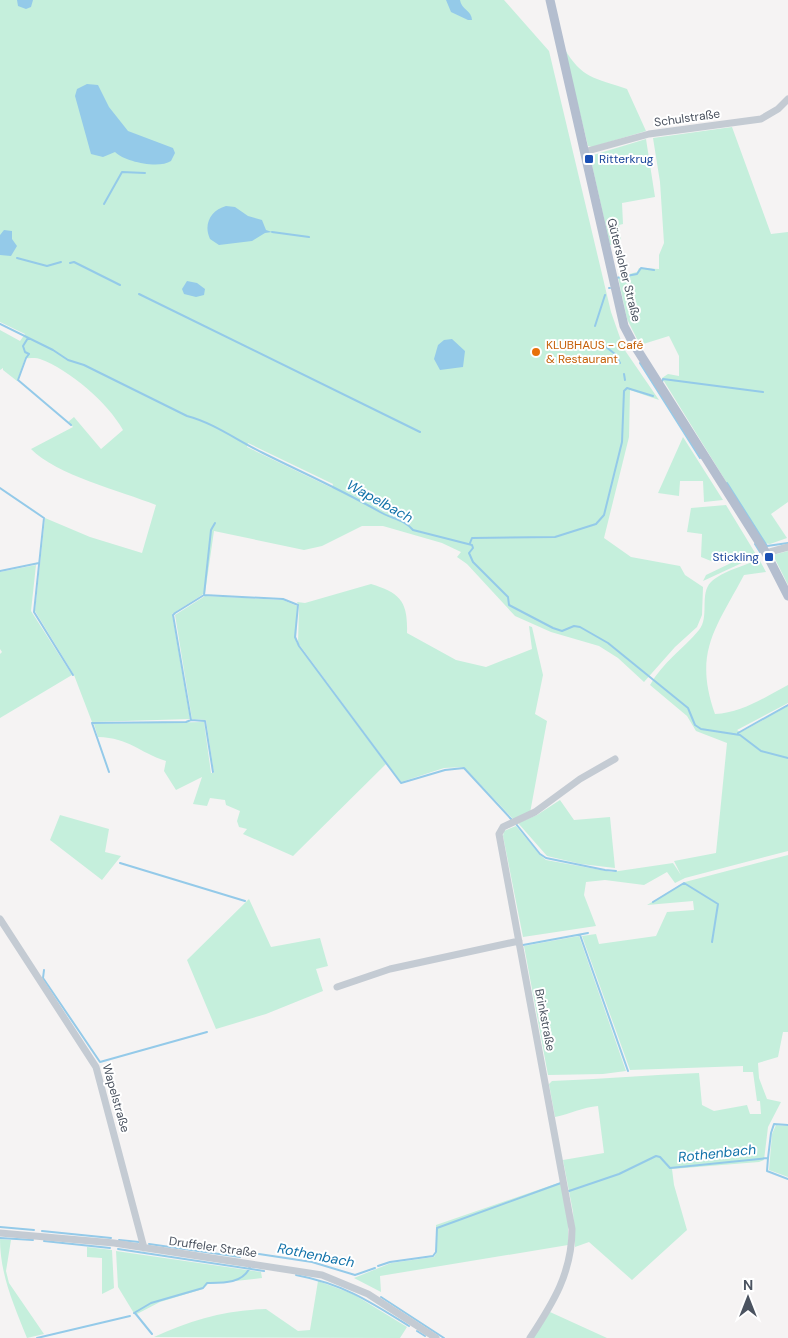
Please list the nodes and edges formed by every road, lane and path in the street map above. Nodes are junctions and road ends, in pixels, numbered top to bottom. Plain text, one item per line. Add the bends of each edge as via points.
1 (550, 0) edge
2 (788, 99) edge
3 (584, 152) junction
4 (788, 547) edge
5 (766, 553) junction
6 (788, 596) edge
7 (615, 759) dead end
8 (0, 919) edge
9 (519, 941) junction
10 (337, 987) dead end
11 (0, 1232) edge
12 (144, 1248) junction
13 (436, 1338) edge
14 (530, 1338) edge

1 - 3 main road, Gütersloher Straße
2 - 3 street, Schulstraße via 761,118 649,134
3 - 5 main road, Gütersloher Straße via 624,326
4 - 5 street
5 - 6 main road, Gütersloher Straße
7 - 9 street, Brinkstraße via 500,831
8 - 12 street, Wapelstraße via 96,1067
9 - 10 street via 390,969
9 - 14 street, Brinkstraße via 572,1230 570,1261 563,1283
11 - 12 street, Druffeler Straße
12 - 13 street, Druffeler Straße via 331,1278 368,1294

